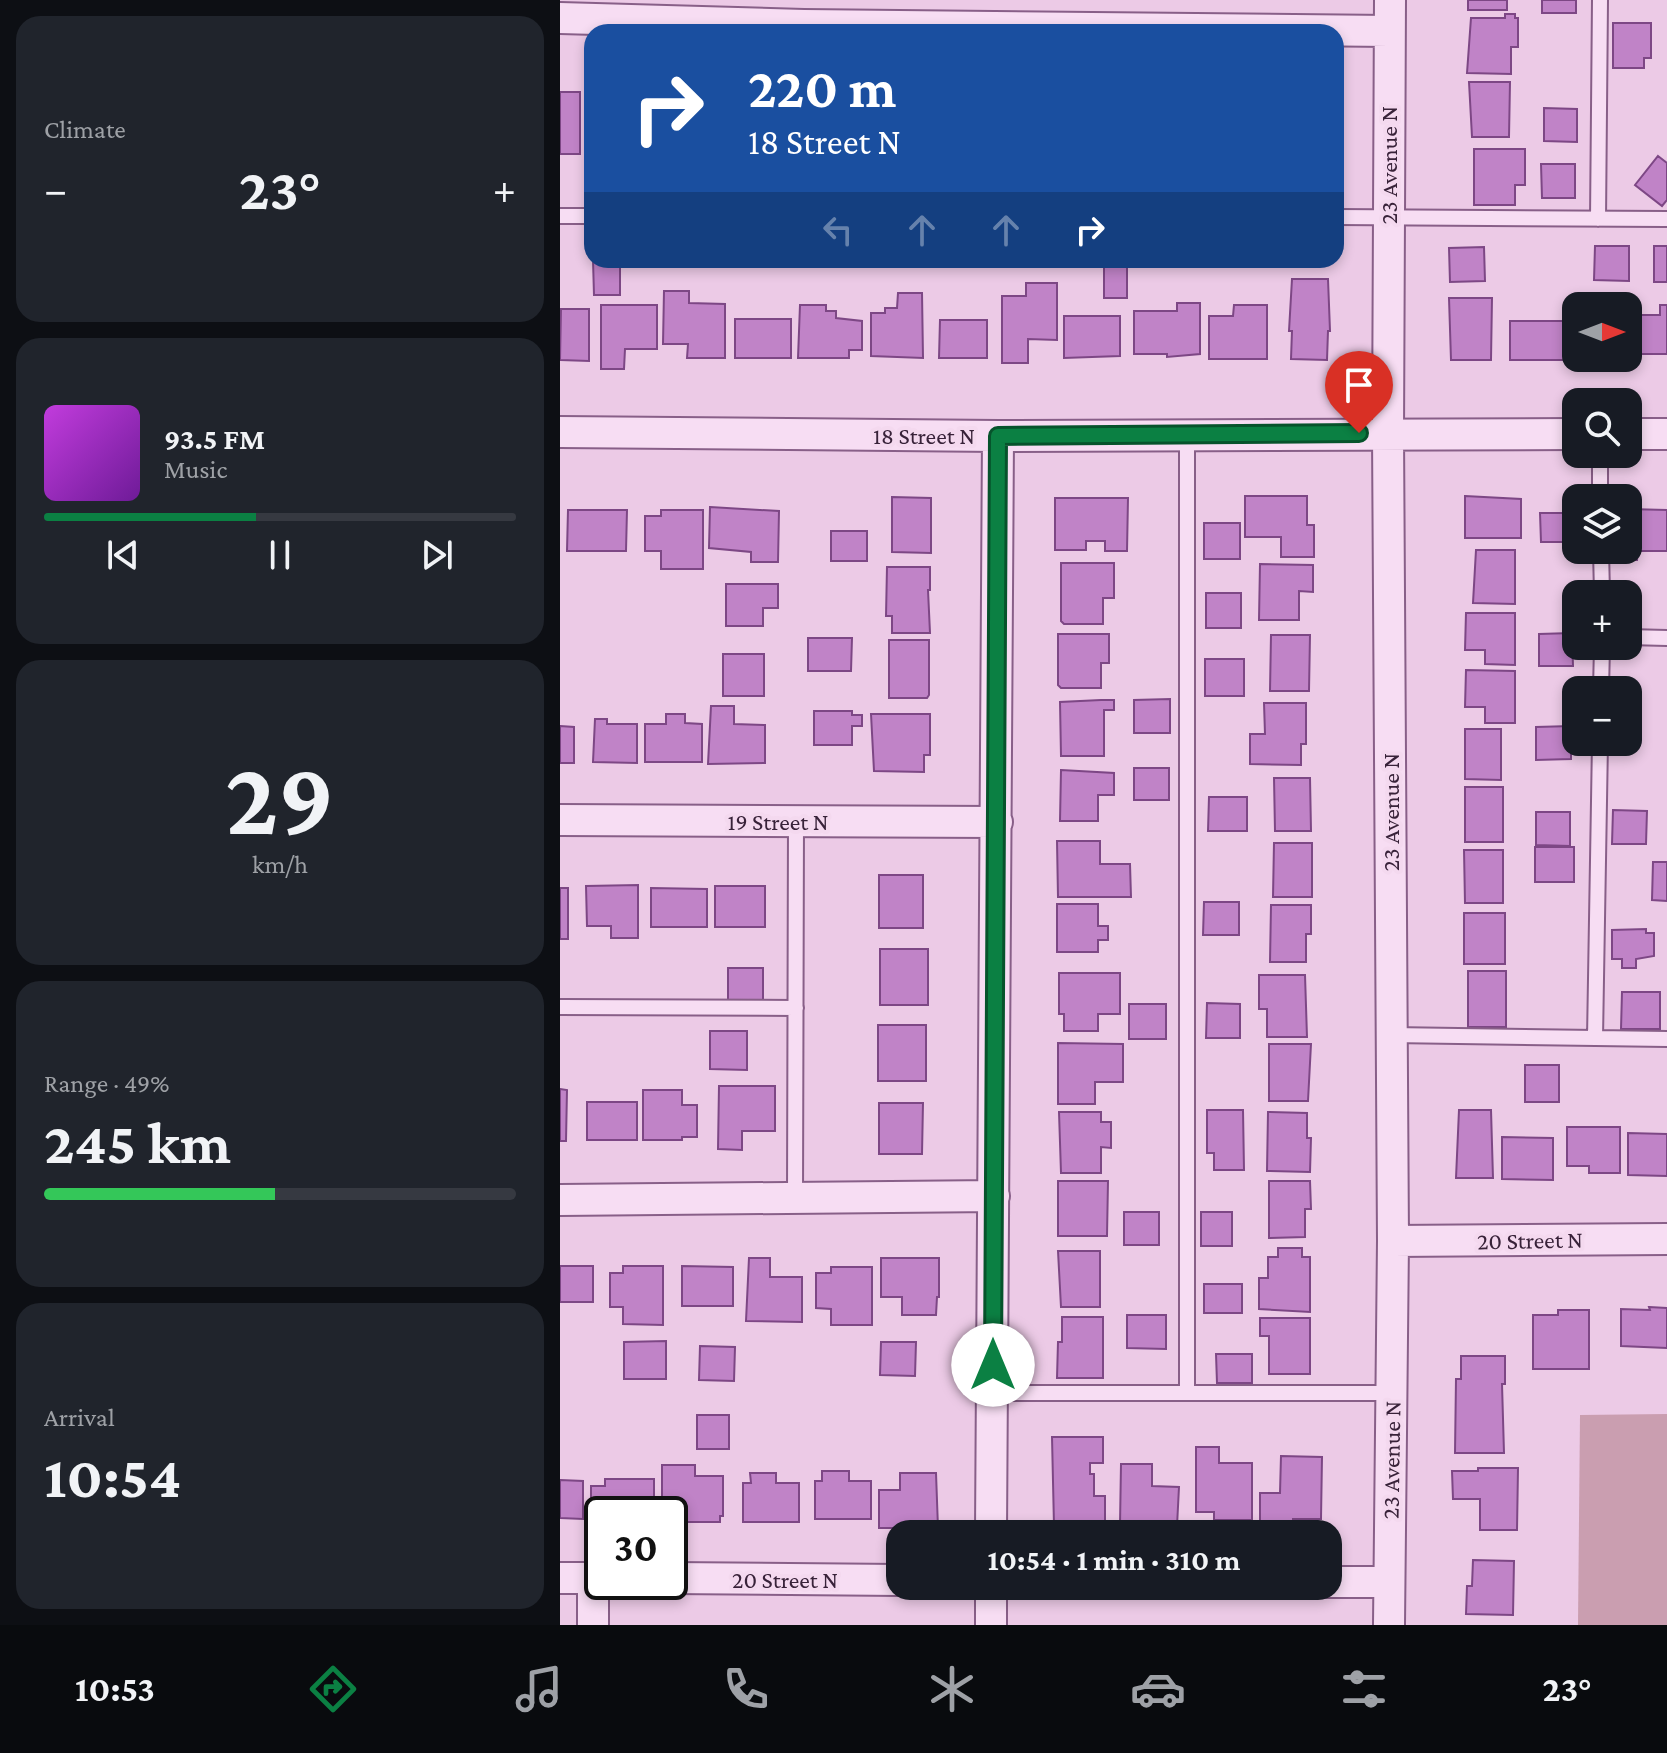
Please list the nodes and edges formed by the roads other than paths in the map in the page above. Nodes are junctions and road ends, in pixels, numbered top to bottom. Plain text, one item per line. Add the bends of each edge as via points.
1 (1390, 0) edge
2 (1600, 0) edge
3 (560, 18) edge
4 (706, 24) edge
5 (1344, 31) edge
6 (1389, 31) junction
7 (560, 216) edge
8 (584, 216) edge
9 (1344, 217) edge
10 (1388, 217) junction
11 (1598, 219) junction
12 (1667, 219) edge
13 (560, 432) edge
14 (1388, 433) junction
15 (1187, 434) junction
16 (1562, 434) edge
17 (1642, 434) edge
18 (1667, 434) edge
19 (998, 436) junction
20 (1642, 637) edge
21 (1667, 638) edge
22 (1600, 756) edge
23 (560, 820) edge
24 (796, 821) junction
25 (997, 822) junction
26 (560, 1007) edge
27 (796, 1008) junction
28 (1391, 1035) junction
29 (1595, 1038) junction
30 (1667, 1039) edge
31 (994, 1196) junction
32 (795, 1198) junction
33 (560, 1200) edge
34 (1667, 1239) edge
35 (1393, 1241) junction
36 (992, 1393) junction
37 (1187, 1393) junction
38 (1391, 1393) junction
39 (991, 1520) edge
40 (560, 1578) edge
41 (584, 1578) edge
42 (688, 1578) edge
43 (886, 1580) edge
44 (1342, 1582) edge
45 (1389, 1582) junction
46 (595, 1600) edge
47 (991, 1600) edge
48 (593, 1625) edge
49 (991, 1625) edge
50 (1389, 1625) edge

1 - 6 street, 23 Avenue N
2 - 11 lane
3 - 4 street
5 - 6 street
6 - 10 street, 23 Avenue N
7 - 8 lane
9 - 10 lane
10 - 11 lane
10 - 14 street, 23 Avenue N
11 - 12 lane
13 - 19 street, 18 Street N
14 - 15 street, 18 Street N
14 - 16 street, 18 Street N
14 - 28 street, 23 Avenue N
15 - 19 street, 18 Street N
15 - 37 lane
17 - 18 street
19 - 25 street
20 - 21 lane
22 - 29 lane
23 - 24 street, 19 Street N
24 - 25 street, 19 Street N
24 - 27 lane
25 - 31 street
26 - 27 lane
27 - 32 lane
28 - 29 lane
28 - 35 street, 23 Avenue N
29 - 30 lane
31 - 32 street
31 - 36 street
32 - 33 street
34 - 35 street, 20 Street N
35 - 38 street, 23 Avenue N
36 - 37 lane
36 - 39 street
37 - 38 lane
38 - 45 street, 23 Avenue N
40 - 41 street
42 - 43 street, 20 Street N
44 - 45 street
45 - 50 street, 23 Avenue N
46 - 48 street
47 - 49 street

